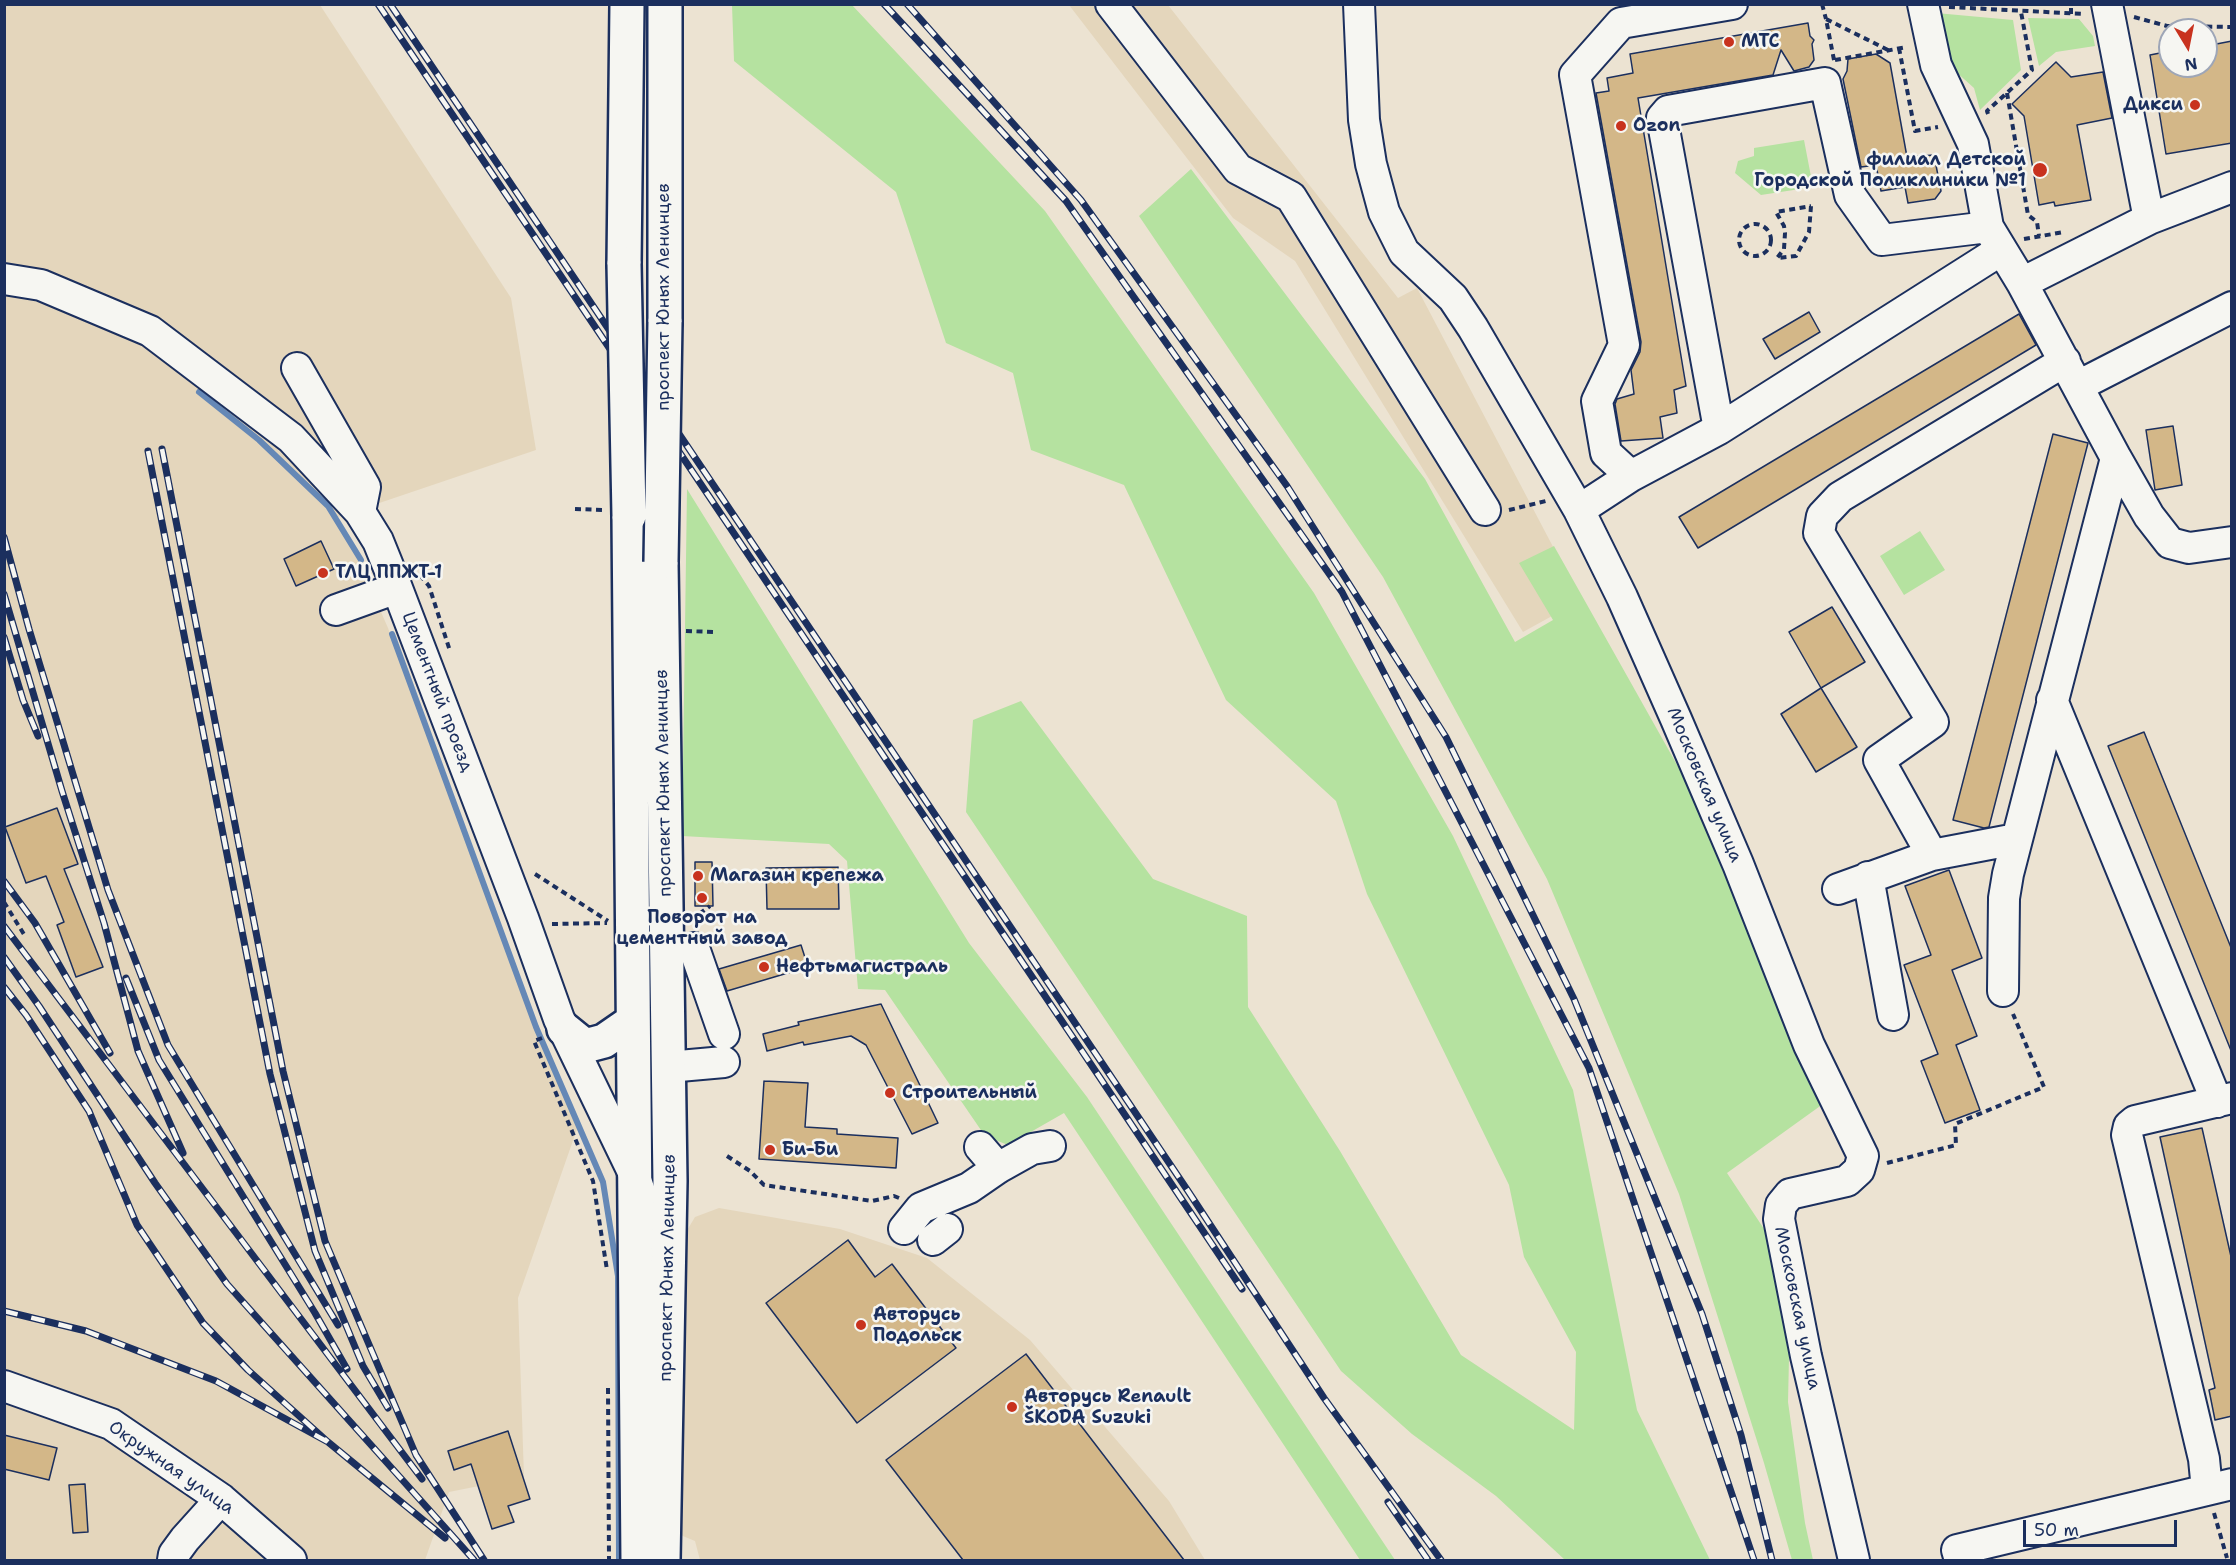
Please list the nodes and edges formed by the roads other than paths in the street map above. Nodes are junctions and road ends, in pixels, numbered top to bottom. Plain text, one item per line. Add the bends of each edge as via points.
1 (627, 4) edge
2 (665, 4) edge
3 (1111, 4) edge
4 (1359, 4) edge
5 (1732, 4) edge
6 (1923, 5) edge
7 (2109, 10) edge
8 (2232, 187) edge
9 (2149, 219) junction
10 (2001, 239) junction
11 (4, 279) edge
12 (2022, 283) junction
13 (2232, 307) edge
14 (297, 368) dead end
15 (2072, 374) junction
16 (1719, 429) junction
17 (2116, 458) junction
18 (1631, 476) junction
19 (1574, 503) junction
20 (1485, 510) road end
21 (360, 512) junction
22 (2232, 542) edge
23 (398, 588) junction
24 (336, 610) dead end
25 (2052, 700) junction
26 (2016, 839) junction
27 (1932, 855) junction
28 (1868, 877) junction
29 (1838, 889) dead end
30 (690, 935) road end
31 (2003, 991) road end
32 (1893, 1015) dead end
33 (633, 1021) junction
34 (564, 1029) junction
35 (668, 1067) junction
36 (2224, 1100) edge
37 (1050, 1146) dead end
38 (634, 1174) junction
39 (670, 1181) junction
40 (912, 1218) road end
41 (668, 1275) junction
42 (4, 1386) edge
43 (2219, 1487) edge
44 (221, 1499) junction
45 (173, 1560) edge
46 (291, 1560) edge
47 (638, 1560) edge
48 (663, 1560) edge
49 (1854, 1560) edge
50 (1960, 1560) edge

1 - 33 main road, проспект Юных Ленинцев, bridge via 619,513
2 - 35 main road, проспект Юных Ленинцев, bridge via 662,562
3 - 20 street via 1238,169 1292,197
4 - 19 street, Московская улица via 1364,120 1384,212 1404,252 1453,298 1473,328
5 - 18 street via 1621,23 1575,75 1624,345 1597,401 1606,453
6 - 10 street via 1936,66 1973,144
7 - 9 street
8 - 9 street
9 - 12 street
10 - 12 street
10 - 16 street
10 - 16 street via 1882,240 1850,195 1825,82 1668,111 1662,118
11 - 21 street, Цементный проезд via 41,285 150,331 291,438
12 - 15 street
13 - 15 street
14 - 21 street via 365,487
15 - 17 street
15 - 27 street via 1840,497 1822,516 1819,533 1933,722 1879,760
16 - 18 street
17 - 22 street via 2149,516 2170,543 2189,548
17 - 25 street
18 - 19 street
19 - 49 street, Московская улица via 1622,597 1676,719 1809,1045 1863,1156 1859,1170 1847,1181 1790,1194 1781,1205 1779,1220
21 - 23 street, Цементный проезд via 378,541
23 - 24 street
23 - 34 street, Цементный проезд
25 - 26 street
25 - 36 street
26 - 27 street
26 - 31 street via 2006,884
27 - 28 street
28 - 29 street
28 - 32 street
30 - 35 street via 724,1048
33 - 34 main road via 604,1041 585,1046
33 - 38 main road, проспект Юных Ленинцев
34 - 38 street, Цементный проезд
35 - 39 main road, проспект Юных Ленинцев
36 - 43 street via 2136,1121 2129,1126 2127,1135 2204,1458
37 - 40 street via 989,1157 969,1188
38 - 39 street
38 - 41 street, Цементный проезд
38 - 47 main road, проспект Юных Ленинцев
39 - 41 main road, проспект Юных Ленинцев
41 - 48 main road, проспект Юных Ленинцев
42 - 44 street, Окружная улица via 111,1424
43 - 50 street via 1957,1550
44 - 45 street via 185,1539
44 - 46 street, Окружная улица

